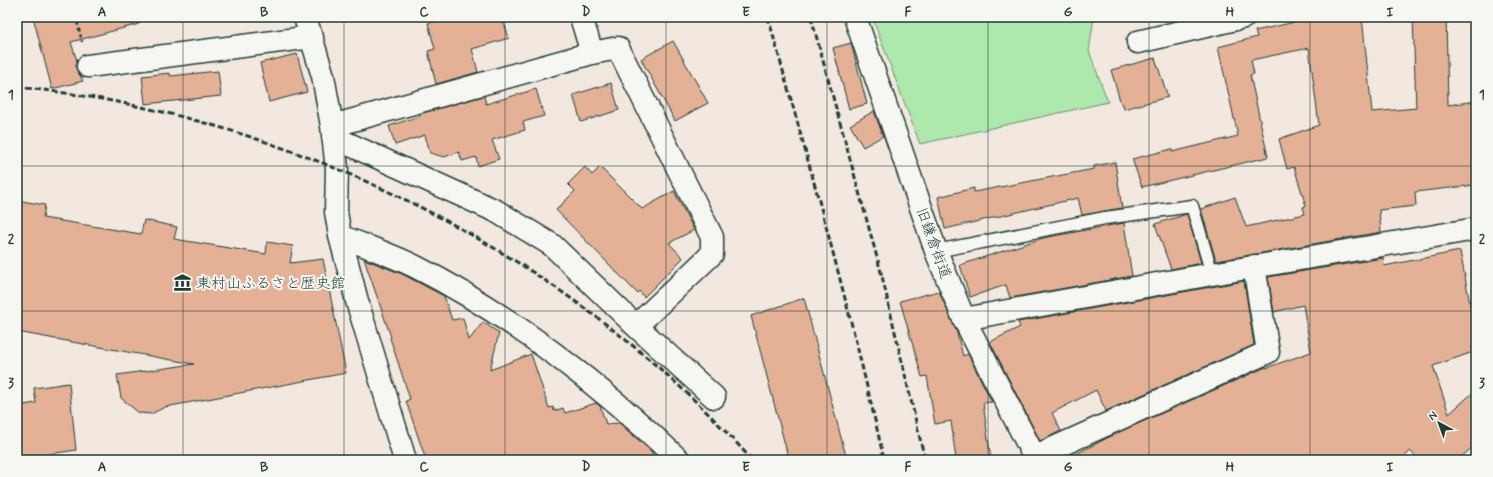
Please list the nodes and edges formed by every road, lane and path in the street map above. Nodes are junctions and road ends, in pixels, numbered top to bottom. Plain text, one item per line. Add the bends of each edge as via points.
1 (581, 17) edge
2 (855, 17) edge
3 (1244, 17) edge
4 (309, 27) edge
5 (1138, 42) dead end
6 (592, 52) junction
7 (88, 66) dead end
8 (332, 131) junction
9 (1476, 229) edge
10 (340, 236) junction
11 (936, 251) junction
12 (1254, 266) junction
13 (1212, 274) junction
14 (964, 319) junction
15 (636, 326) junction
16 (714, 397) dead end
17 (1035, 458) edge
18 (405, 460) edge
19 (679, 460) edge

1 - 6 street
2 - 11 street, 旧鎌倉街道
3 - 5 street
4 - 7 street
4 - 8 street via 323,76
6 - 8 street
6 - 15 street via 618,48 712,237 712,254
8 - 10 street via 337,169 336,212
8 - 15 street via 496,211 552,245
9 - 12 street
10 - 18 street
10 - 19 street via 416,267 502,316 602,392
11 - 13 lane via 1105,218 1192,206
11 - 14 street, 旧鎌倉街道
12 - 13 street
12 - 17 street via 1268,352
13 - 14 street
14 - 17 street, 旧鎌倉街道
15 - 16 street

